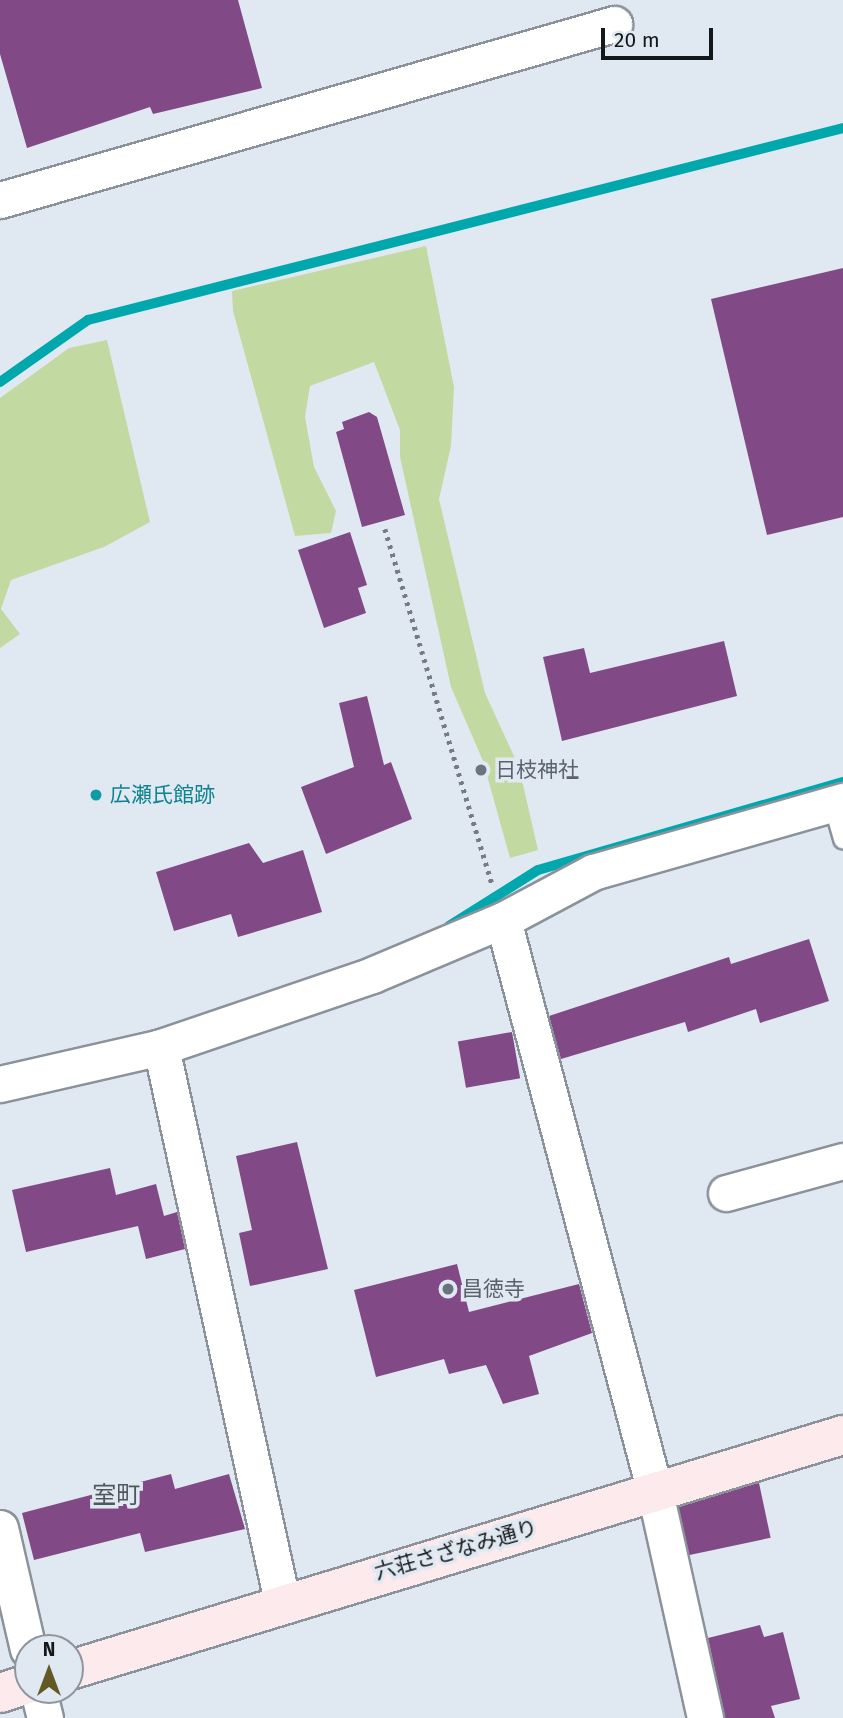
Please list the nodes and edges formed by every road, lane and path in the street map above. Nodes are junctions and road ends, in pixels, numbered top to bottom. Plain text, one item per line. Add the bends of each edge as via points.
1 (614, 24) dead end
2 (0, 200) edge
3 (385, 529) dead end
4 (838, 802) edge
5 (843, 840) edge
6 (498, 904) junction
7 (161, 1047) junction
8 (0, 1084) edge
9 (843, 1161) edge
10 (726, 1193) dead end
11 (843, 1435) edge
12 (655, 1492) junction
13 (0, 1528) edge
14 (282, 1601) junction
15 (25, 1634) edge
16 (84, 1665) edge
17 (705, 1718) edge

1 - 2 street
3 - 6 path
4 - 5 lane
4 - 6 street
6 - 7 street via 372,975
6 - 12 street
7 - 8 street
7 - 14 street
9 - 10 street
11 - 12 street, 六荘さざなみ通り
12 - 14 street, 六荘さざなみ通り
12 - 17 street
13 - 15 street
14 - 16 street, 六荘さざなみ通り

